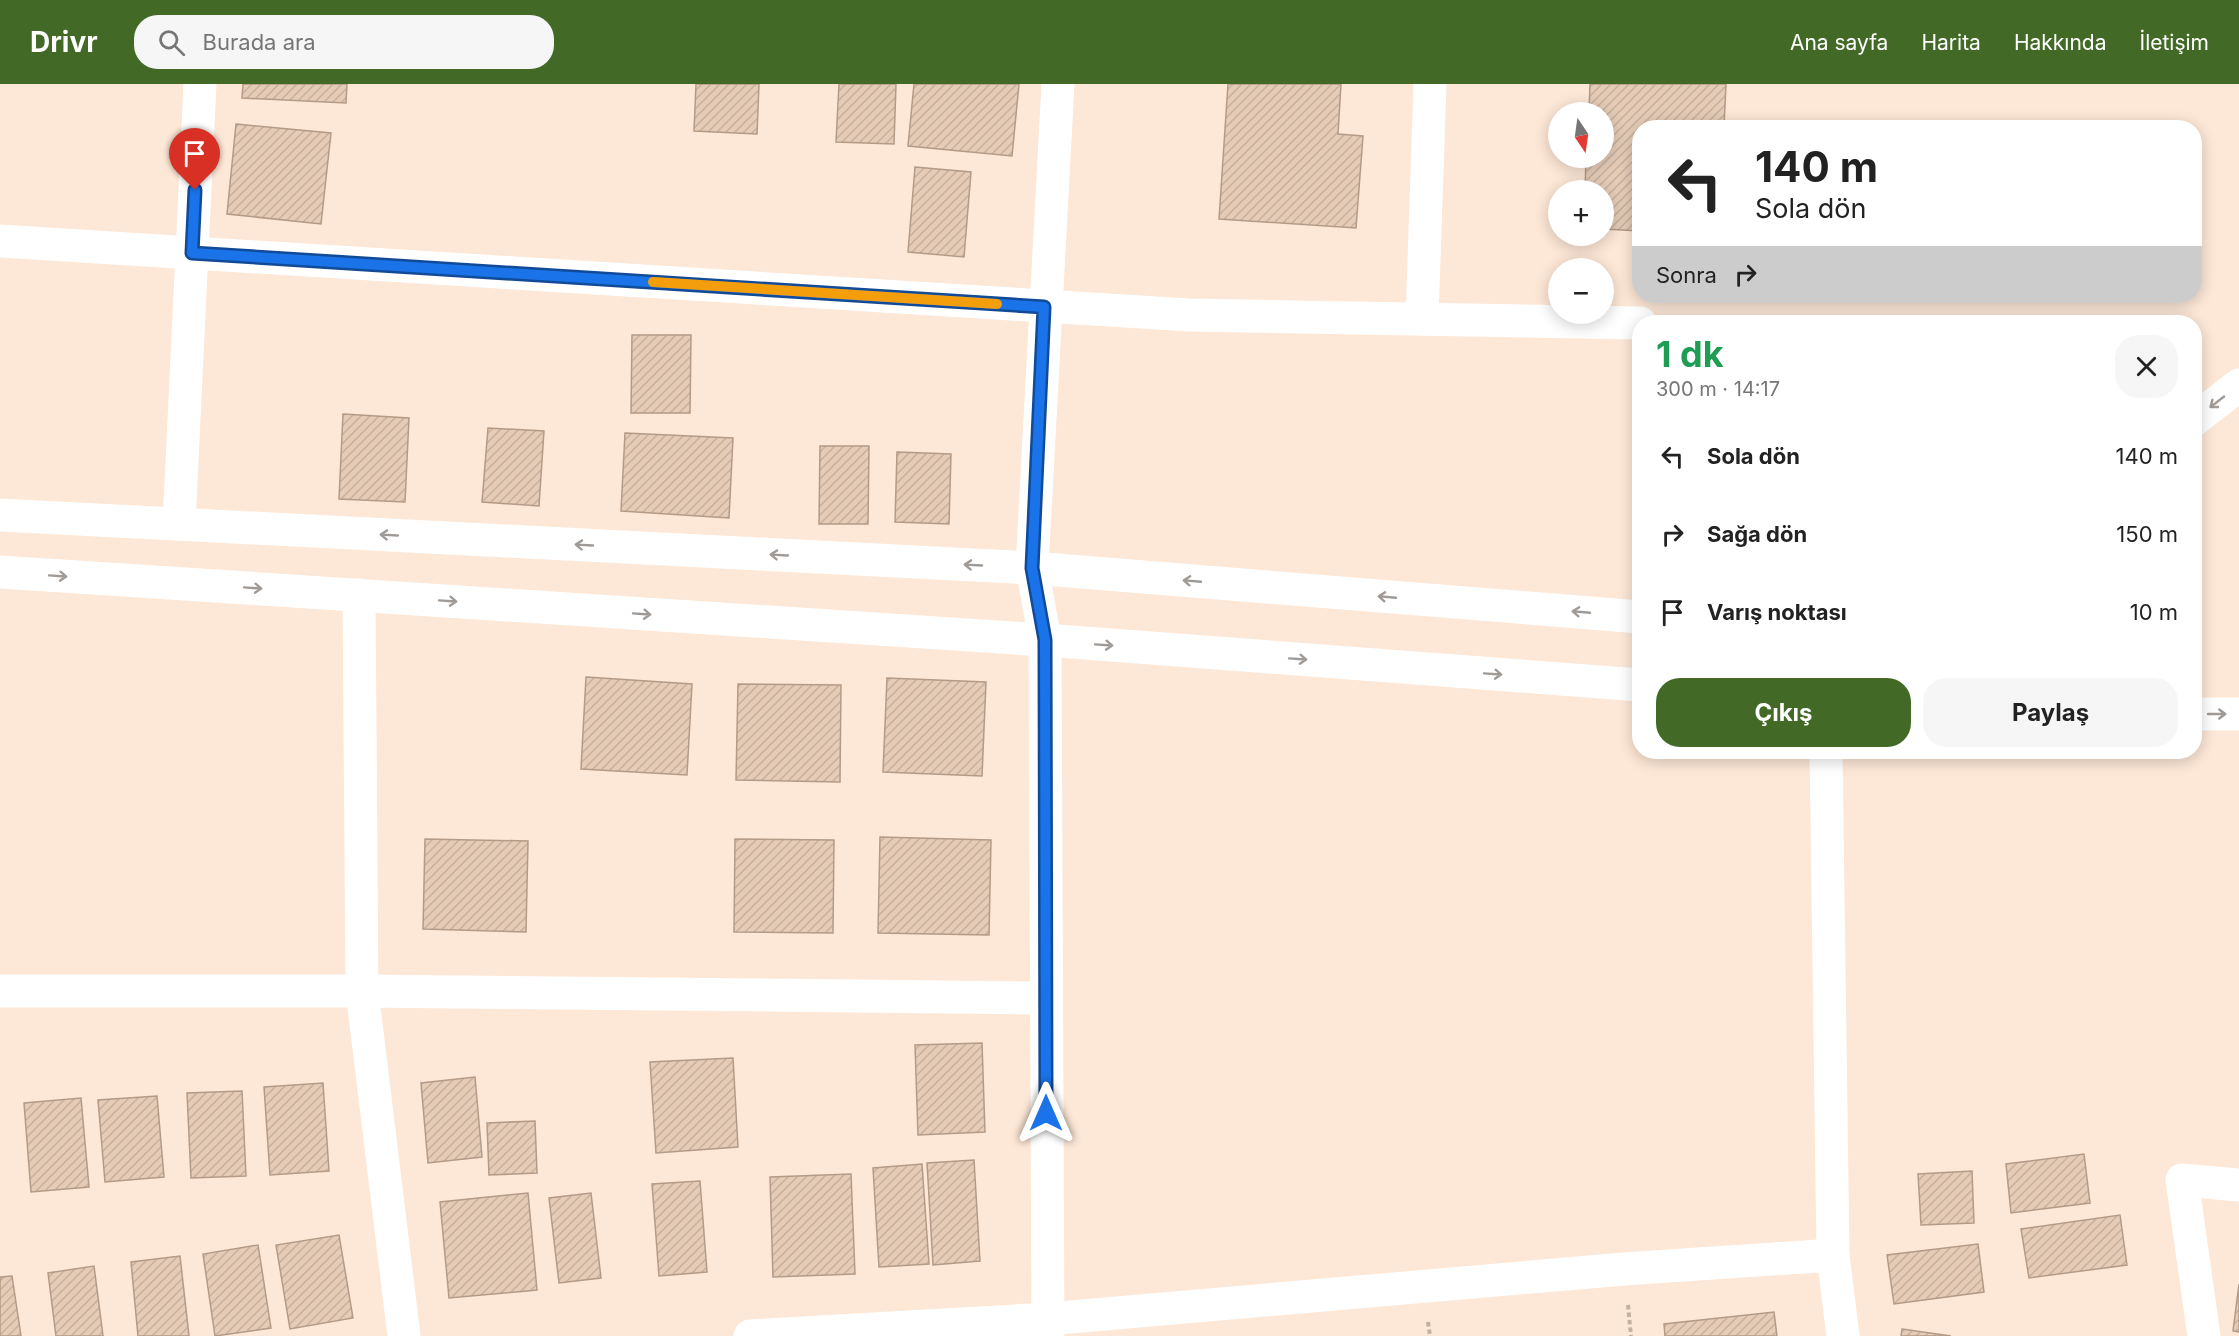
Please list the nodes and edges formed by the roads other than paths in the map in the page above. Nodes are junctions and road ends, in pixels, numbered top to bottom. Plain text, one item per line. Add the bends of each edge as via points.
1 (200, 84) edge
2 (1058, 84) edge
3 (1430, 84) edge
4 (0, 241) edge
5 (192, 253) junction
6 (1044, 307) junction
7 (1422, 319) junction
8 (1632, 322) edge
9 (2239, 385) edge
10 (2202, 414) edge
11 (0, 515) edge
12 (179, 524) junction
13 (1032, 568) junction
14 (0, 572) edge
15 (358, 595) junction
16 (1632, 616) edge
17 (1045, 640) junction
18 (1632, 684) edge
19 (2202, 714) edge
20 (2239, 714) edge
21 (1826, 759) edge
22 (0, 990) edge
23 (362, 991) junction
24 (1045, 998) junction
25 (2239, 1185) edge
26 (1833, 1255) junction
27 (1047, 1327) edge
28 (404, 1336) edge
29 (750, 1336) edge
30 (1843, 1336) edge
31 (2204, 1336) edge

1 - 5 street
2 - 6 street
3 - 7 street
4 - 5 street
5 - 6 street
5 - 12 street
6 - 7 street via 1188,315
6 - 13 street
7 - 8 street
9 -> 10 street
11 - 12 street
13 -> 12 street
16 -> 13 street
13 - 17 street
14 -> 15 street
15 -> 17 street
15 - 23 street
17 -> 18 street
17 - 24 street
19 -> 20 street
21 - 26 street
22 - 23 street
23 - 24 street
23 - 28 street
24 - 27 street
25 - 31 street via 2181,1180
26 - 27 street via 1624,1269
26 - 30 street
27 - 29 street

